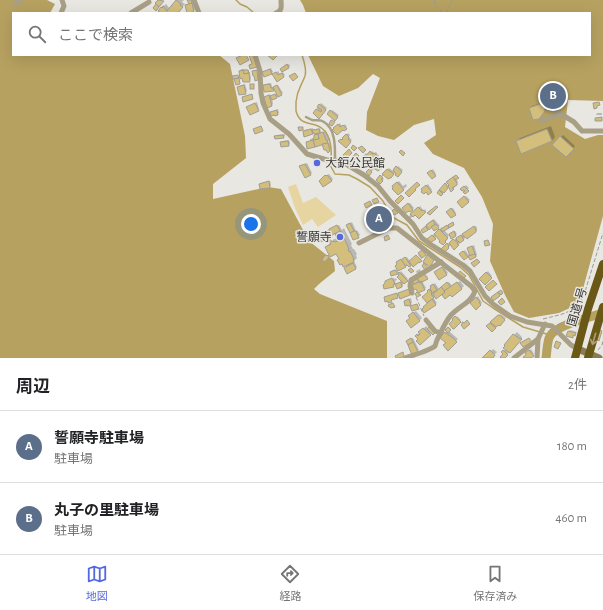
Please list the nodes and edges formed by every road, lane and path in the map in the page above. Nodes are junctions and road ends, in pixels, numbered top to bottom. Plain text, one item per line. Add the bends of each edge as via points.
1 (21, 0) edge
2 (62, 0) edge
3 (194, 0) edge
4 (281, 0) edge
5 (435, 0) edge
6 (452, 0) edge
7 (149, 2) dead end
8 (15, 4) dead end
9 (61, 12) edge
10 (133, 12) edge
11 (199, 12) edge
12 (280, 12) edge
13 (440, 12) edge
14 (446, 12) edge
15 (255, 56) edge
16 (546, 105) dead end
17 (561, 114) junction
18 (306, 117) dead end
19 (541, 121) dead end
20 (603, 131) edge
21 (335, 160) junction
22 (603, 233) edge
23 (359, 243) dead end
24 (443, 252) junction
25 (440, 261) junction
26 (603, 264) edge
27 (476, 291) junction
28 (482, 291) junction
29 (412, 293) joint
30 (603, 307) edge
31 (580, 316) dead end
32 (550, 317) junction
33 (542, 319) dead end
34 (426, 320) joint
35 (552, 323) junction
36 (544, 324) junction
37 (441, 333) junction
38 (538, 338) junction
39 (603, 340) edge
40 (578, 348) junction
41 (593, 356) edge
42 (405, 358) edge
43 (514, 358) edge
44 (537, 358) edge
45 (575, 358) edge

1 - 8 street
2 - 9 street via 64,6
3 - 11 street
4 - 12 street
5 - 13 path via 434,5
6 - 14 path
7 - 10 street
15 - 21 street via 260,72 263,103 270,120 289,134 307,154
16 - 17 street
17 - 19 street
17 - 20 street via 574,122 582,132
18 - 21 lane via 324,122 330,128
21 - 24 street via 346,164 378,186 413,224 422,238
22 - 32 path via 580,303 565,313
23 - 25 street via 389,228 396,228
24 - 25 street
24 - 28 street via 470,271
25 - 27 street
25 - 29 street via 411,280
26 - 40 highway, 国道1号
27 - 28 street
27 - 37 street via 474,296 450,317
28 - 36 street via 493,304 510,316
29 - 34 path via 417,298
30 -> 41 highway, 国道1号
31 - 35 path via 557,325
32 - 33 path
32 - 35 path
34 - 37 street via 435,331
35 - 36 street
35 - 40 street via 571,346
36 - 38 street
37 - 42 street via 436,345
38 - 43 street
38 - 44 street
39 - 41 path
40 - 41 main road
40 - 45 highway, 国道1号

